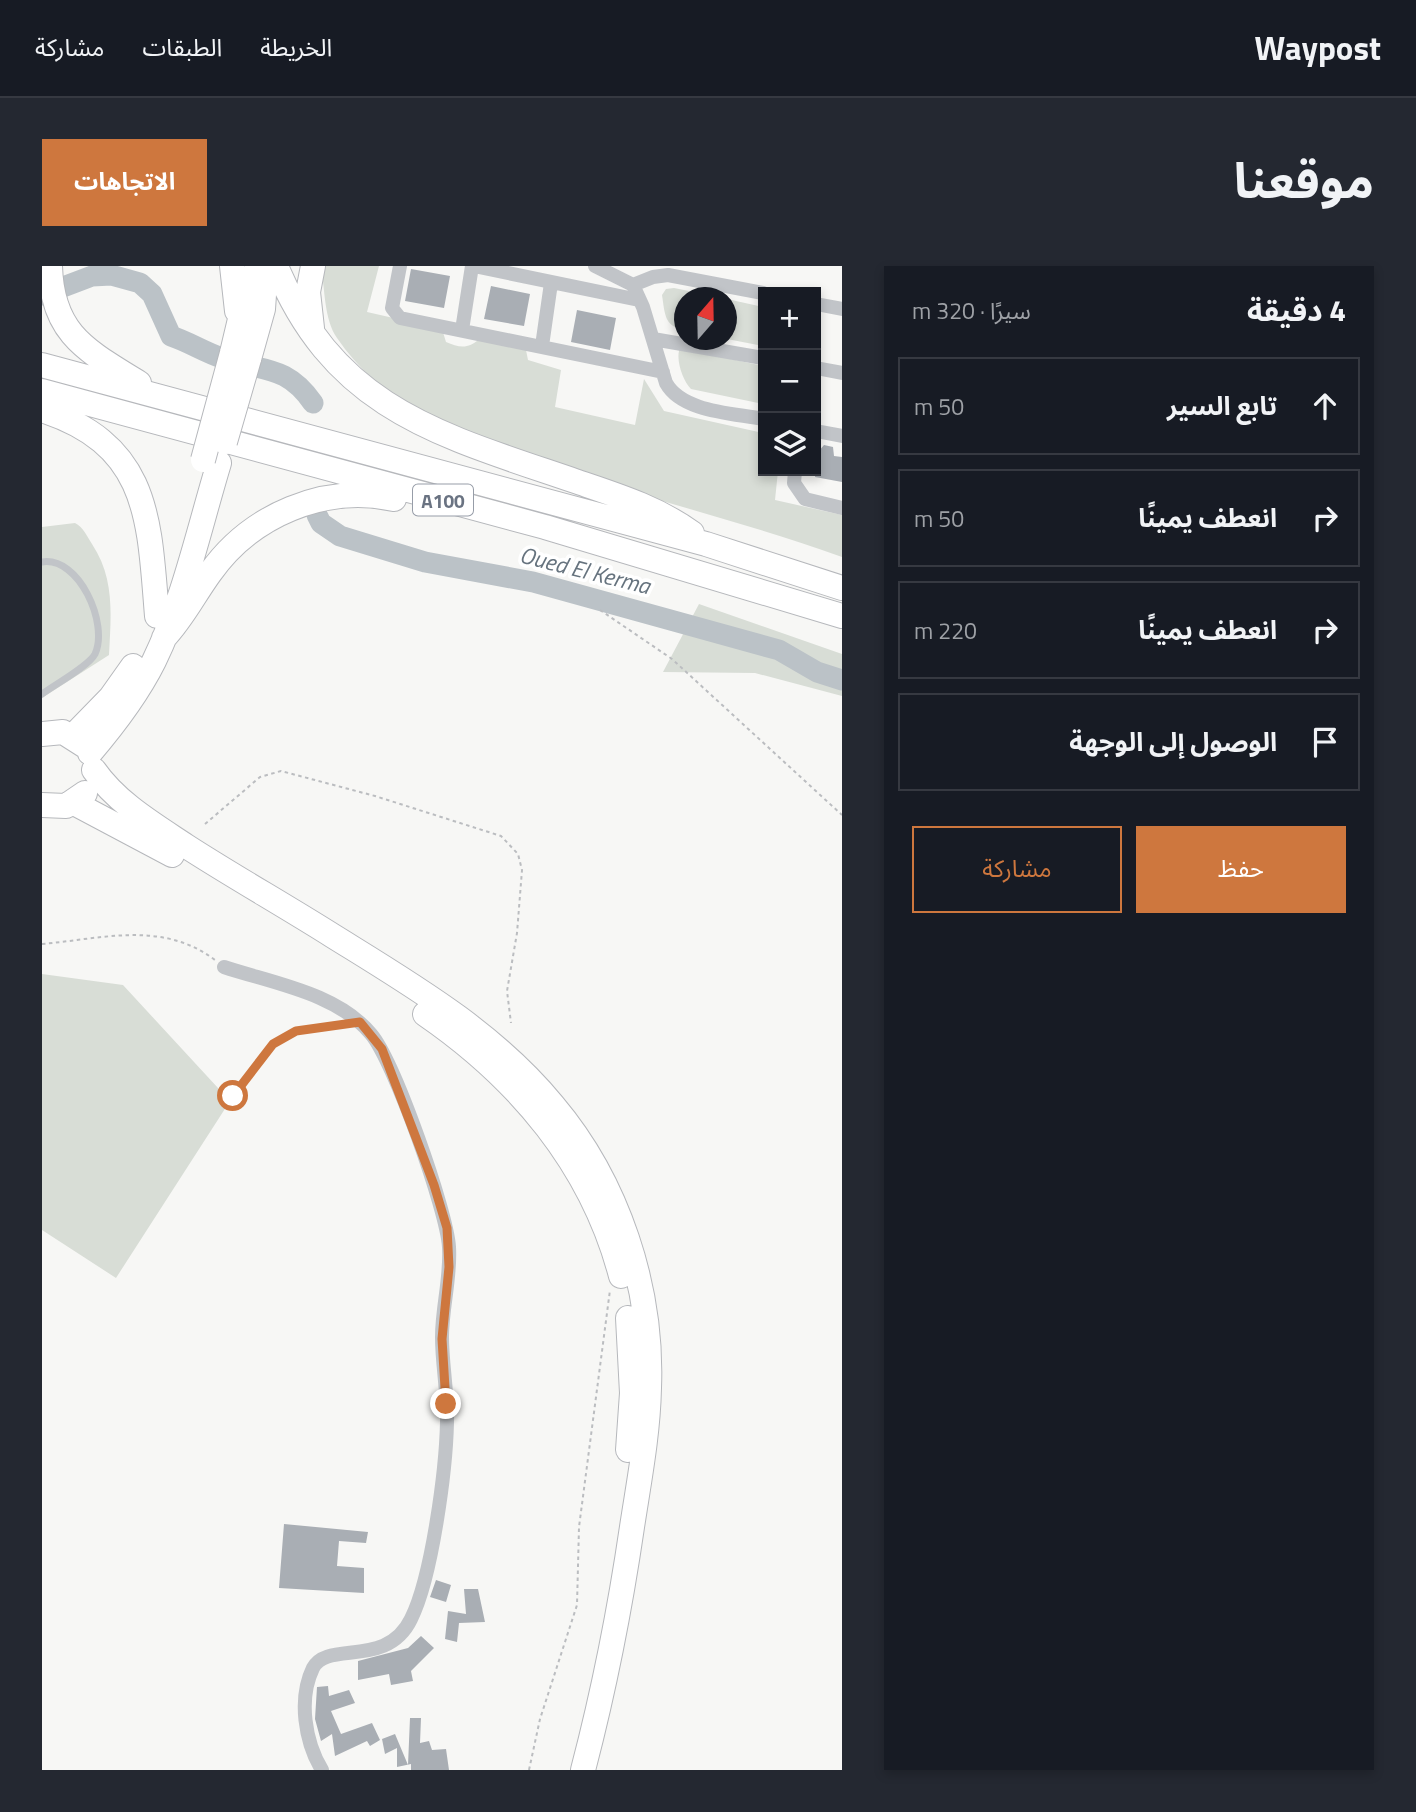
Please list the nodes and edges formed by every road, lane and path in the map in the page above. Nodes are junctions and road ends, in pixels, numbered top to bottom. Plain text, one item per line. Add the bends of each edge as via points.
1 (232, 266) edge
2 (250, 266) edge
3 (266, 266) edge
4 (276, 266) edge
5 (313, 266) edge
6 (400, 266) edge
7 (473, 266) edge
8 (600, 267) edge
9 (52, 282) edge
10 (551, 283) junction
11 (633, 285) junction
12 (758, 292) edge
13 (639, 300) junction
14 (821, 305) edge
15 (842, 309) edge
16 (462, 330) junction
17 (314, 336) junction
18 (653, 339) junction
19 (542, 346) junction
20 (240, 347) junction
21 (758, 358) edge
22 (42, 365) edge
23 (821, 371) edge
24 (663, 372) junction
25 (842, 373) edge
26 (42, 391) edge
27 (164, 398) junction
28 (42, 410) edge
29 (758, 418) edge
30 (821, 432) edge
31 (842, 436) edge
32 (795, 476) edge
33 (842, 509) edge
34 (545, 527) junction
35 (706, 544) junction
36 (42, 562) edge
37 (842, 588) edge
38 (600, 610) dead end
39 (842, 615) edge
40 (160, 627) junction
41 (42, 694) edge
42 (66, 742) edge
43 (74, 803) junction
44 (42, 805) edge
45 (842, 815) edge
46 (205, 824) dead end
47 (42, 944) edge
48 (224, 967) joint
49 (360, 1022) junction
50 (511, 1023) dead end
51 (233, 1096) dead end
52 (612, 1282) dead end
53 (322, 1770) edge
54 (529, 1770) edge
55 (566, 1770) edge
56 (583, 1770) edge

1 - 20 highway
2 - 20 highway
3 - 20 highway via 262,309
4 - 17 highway
5 - 17 highway via 308,292
6 - 16 street via 395,314
7 - 10 street
7 - 16 street
8 - 11 street
9 - 27 highway via 62,320 82,346
10 - 13 street
10 - 19 street
11 - 12 street via 668,275
11 - 13 street
13 - 18 street
14 - 15 street
16 - 19 street
17 - 35 highway via 359,385 414,422 638,502
18 - 21 street
18 - 24 street
19 - 24 street
20 - 40 highway, bridge via 211,462
22 - 27 highway, A100
23 - 25 street
24 - 29 street via 669,388 684,401
26 - 34 highway, A100
27 - 35 highway, A100
28 - 40 highway via 89,430 128,470 149,522
30 - 31 street
32 - 33 street via 805,499
34 - 39 highway, A100
34 - 40 highway via 491,521 374,496 313,501 281,512 235,545 210,573 187,611
35 - 37 highway, A100
36 - 41 lane via 62,564 72,571 91,601 96,647 86,663
38 - 45 path via 671,659
40 - 42 highway via 122,683
42 - 43 highway via 90,786
42 - 56 highway via 109,792 164,832 466,1021 553,1105 599,1173 638,1275 650,1385 625,1575
43 - 44 highway
43 - 55 highway via 163,850 447,1029 538,1114 594,1201 622,1281 632,1393 621,1503 586,1694
46 - 50 path via 260,777 281,771 501,836 518,854 522,870 507,991
47 - 48 path via 107,934 164,936 205,953
48 - 49 street via 311,995
49 - 51 path via 296,1031 273,1044
49 - 53 street via 382,1049 447,1228 449,1267 442,1339 447,1420 433,1534 407,1628 387,1646 328,1656 312,1671 306,1719 311,1747
52 - 54 path via 579,1527 577,1605 540,1719

